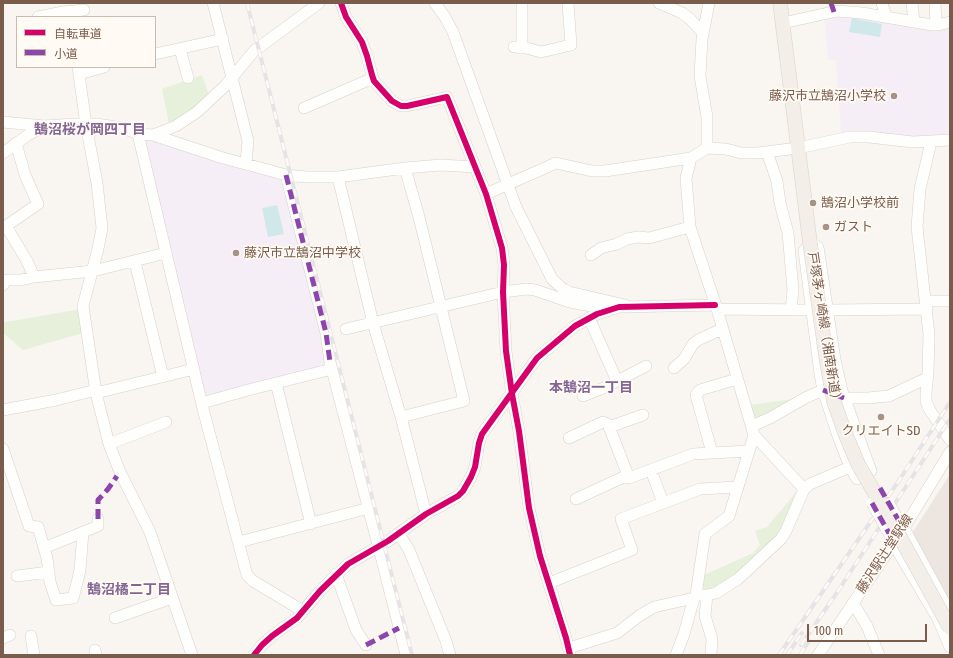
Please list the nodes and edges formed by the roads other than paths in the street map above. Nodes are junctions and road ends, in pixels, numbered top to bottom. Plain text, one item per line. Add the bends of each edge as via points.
1 (213, 3) edge
2 (319, 3) edge
3 (341, 3) edge
4 (435, 3) edge
5 (522, 3) edge
6 (568, 3) edge
7 (659, 3) edge
8 (709, 3) edge
9 (780, 3) edge
10 (882, 3) edge
11 (912, 3) edge
12 (935, 3) edge
13 (84, 10) edge
14 (43, 16) edge
15 (886, 17) junction
16 (914, 22) junction
17 (950, 22) edge
18 (783, 23) junction
19 (936, 25) junction
20 (703, 33) junction
21 (223, 39) junction
22 (180, 48) junction
23 (156, 54) edge
24 (96, 68) edge
25 (79, 70) edge
26 (233, 76) junction
27 (188, 78) dead end
28 (373, 78) junction
29 (304, 108) dead end
30 (3, 122) edge
31 (86, 125) junction
32 (44, 126) junction
33 (138, 134) junction
34 (153, 135) junction
35 (950, 140) edge
36 (931, 142) junction
37 (16, 143) junction
38 (707, 148) junction
39 (798, 148) junction
40 (767, 152) junction
41 (3, 153) edge
42 (691, 158) junction
43 (246, 163) junction
44 (475, 167) junction
45 (405, 168) junction
46 (286, 175) junction
47 (338, 177) junction
48 (508, 185) junction
49 (486, 194) junction
50 (690, 227) junction
51 (810, 243) junction
52 (166, 253) junction
53 (591, 255) dead end
54 (135, 262) junction
55 (93, 271) junction
56 (34, 277) junction
57 (3, 285) edge
58 (503, 292) junction
59 (950, 301) edge
60 (926, 305) junction
61 (629, 306) junction
62 (440, 307) junction
63 (716, 307) junction
64 (608, 310) junction
65 (791, 310) junction
66 (811, 310) junction
67 (829, 310) junction
68 (588, 318) junction
69 (373, 323) junction
70 (346, 329) dead end
71 (722, 329) junction
72 (331, 366) junction
73 (646, 366) dead end
74 (674, 368) dead end
75 (194, 369) junction
76 (163, 377) junction
77 (927, 378) junction
78 (737, 379) junction
79 (617, 381) junction
80 (276, 383) junction
81 (823, 390) junction
82 (96, 391) junction
83 (512, 394) junction
84 (582, 396) dead end
85 (844, 398) junction
86 (202, 403) junction
87 (3, 410) edge
88 (643, 415) dead end
89 (401, 417) junction
90 (166, 422) dead end
91 (609, 427) junction
92 (753, 431) junction
93 (569, 438) dead end
94 (950, 440) edge
95 (109, 444) junction
96 (3, 449) edge
97 (749, 451) junction
98 (950, 452) edge
99 (712, 453) junction
100 (850, 466) junction
101 (651, 470) junction
102 (628, 475) junction
103 (737, 487) junction
104 (880, 488) dead end
105 (804, 489) junction
106 (576, 499) dead end
107 (663, 503) junction
108 (872, 503) dead end
109 (369, 508) junction
110 (426, 514) junction
111 (98, 519) dead end
112 (311, 524) junction
113 (902, 524) junction
114 (83, 532) junction
115 (399, 534) junction
116 (892, 539) junction
117 (239, 542) junction
118 (379, 547) junction
119 (44, 548) junction
120 (48, 572) junction
121 (336, 574) junction
122 (17, 576) dead end
123 (549, 583) junction
124 (699, 596) junction
125 (172, 598) junction
126 (853, 603) junction
127 (303, 611) junction
128 (950, 613) edge
129 (115, 618) dead end
130 (950, 628) edge
131 (32, 636) dead end
132 (366, 646) dead end
133 (950, 647) edge
134 (568, 652) edge
135 (34, 655) edge
136 (192, 655) edge
137 (254, 655) edge
138 (406, 655) edge
139 (450, 655) edge
140 (676, 655) edge
141 (711, 655) edge
142 (818, 655) edge
143 (879, 655) edge

1 - 21 street
2 - 26 street via 258,47
3 - 28 street via 346,17 362,42
4 - 48 street via 453,32
5 - 6 street via 518,48 541,52 571,46
7 - 20 street via 690,18
8 - 20 street
9 - 18 main road, 戸塚茅ヶ崎線（湘南新道）
10 - 15 street
11 - 16 street
12 - 19 street
13 - 14 street
15 - 16 street
15 - 18 street via 838,11
16 - 19 street
17 - 19 street
18 - 39 main road, 戸塚茅ヶ崎線（湘南新道）
20 - 38 street via 700,76 706,105
21 - 22 street
21 - 26 street
22 - 23 street
22 - 27 street
24 - 25 street
25 - 31 street
26 - 34 street via 187,119
26 - 43 street via 248,141
28 - 29 street
28 - 44 street via 392,101 401,106 447,97
30 - 32 street
31 - 32 street
31 - 33 street via 123,128
31 - 55 street via 102,228
32 - 37 street
33 - 34 street
33 - 52 street
34 - 43 street
35 - 36 street
36 - 39 street via 850,137
36 - 60 street via 922,181 917,227
37 - 41 street
37 - 56 street via 25,175 38,204 6,226
38 - 40 street
38 - 42 street
39 - 40 street
39 - 51 main road, 戸塚茅ヶ崎線（湘南新道）
40 - 65 street via 778,181 780,203 788,233 793,290
42 - 48 street via 605,171 592,171 556,163
42 - 50 street via 686,178
43 - 46 street
44 - 45 street via 441,165
44 - 49 street
45 - 47 street
45 - 62 street
46 - 47 street
46 - 72 street via 326,333
47 - 69 street
48 - 49 street
48 - 61 street via 521,218 556,284 569,292
49 - 58 street via 502,248
50 - 53 street via 649,238 627,239 601,248
50 - 63 street
51 - 66 street via 804,251
51 - 67 street via 818,247
51 - 130 main road, 戸塚茅ヶ崎線（湘南新道）, bridge via 834,402 845,433 858,464
52 - 54 street
52 - 75 street
54 - 55 street
54 - 76 street
55 - 56 street
55 - 82 street via 83,306
56 - 57 street via 6,280
58 - 62 street
58 - 64 street via 535,290 559,300
58 - 83 street via 506,351
59 - 60 street
60 - 67 street
60 - 77 street via 929,352
61 - 63 street
61 - 64 street
62 - 69 street
62 - 89 street via 464,401
63 - 65 street
63 - 71 street
64 - 68 street
65 - 66 street
66 - 81 street
67 - 85 street
68 - 79 street
68 - 83 street via 537,358
69 - 70 street
69 - 89 street
71 - 74 street via 693,344 684,360
71 - 78 street
72 - 80 street
72 - 109 street
73 - 79 street
75 - 76 street
75 - 86 street
76 - 82 street
77 - 85 street via 889,396
77 - 94 street via 929,409
78 - 92 street
78 - 99 street via 700,390 696,395
79 - 84 street
80 - 86 street
80 - 112 street
81 - 92 street via 770,418
81 - 100 street
82 - 87 street
82 - 95 street
83 - 110 street via 482,434 475,467 467,486 458,496
83 - 123 street via 529,508
85 - 100 street via 871,471 857,479
86 - 117 street
88 - 91 street
89 - 110 street
90 - 95 street
91 - 93 street via 603,422
91 - 102 street
92 - 97 street
92 - 105 street
95 - 125 street via 119,474 150,532
96 - 119 street via 29,526 38,527
97 - 99 street
97 - 103 street
98 - 113 street, 藤沢駅辻堂駅線
99 - 101 street via 693,454
100 - 105 street
101 - 102 street via 629,478
101 - 107 street
102 - 106 street
103 - 107 street via 700,489
103 - 124 street via 729,516 705,534
104 - 113 street, bridge
105 - 124 street via 781,539 738,579 716,593
107 - 123 street via 621,519 632,550
108 - 116 street, bridge
109 - 112 street
109 - 118 street
110 - 115 street
111 - 114 street via 98,526
112 - 117 street
113 - 116 street, 藤沢駅辻堂駅線
113 - 128 street
114 - 119 street
114 - 120 street via 80,570 73,598 56,600
115 - 118 street
115 - 139 street via 408,550
116 - 126 street, 藤沢駅辻堂駅線
116 - 133 street via 938,619
117 - 127 street via 247,575
118 - 121 street via 348,564
118 - 138 street
119 - 120 street
120 - 122 street
121 - 127 street
121 - 132 street via 356,630
123 - 134 street
124 - 134 street via 654,607 617,633
124 - 140 street
124 - 141 street via 712,639
125 - 129 street
125 - 136 street
126 - 142 street, 藤沢駅辻堂駅線
126 - 143 street via 867,626
127 - 137 street via 262,645
131 - 135 street

